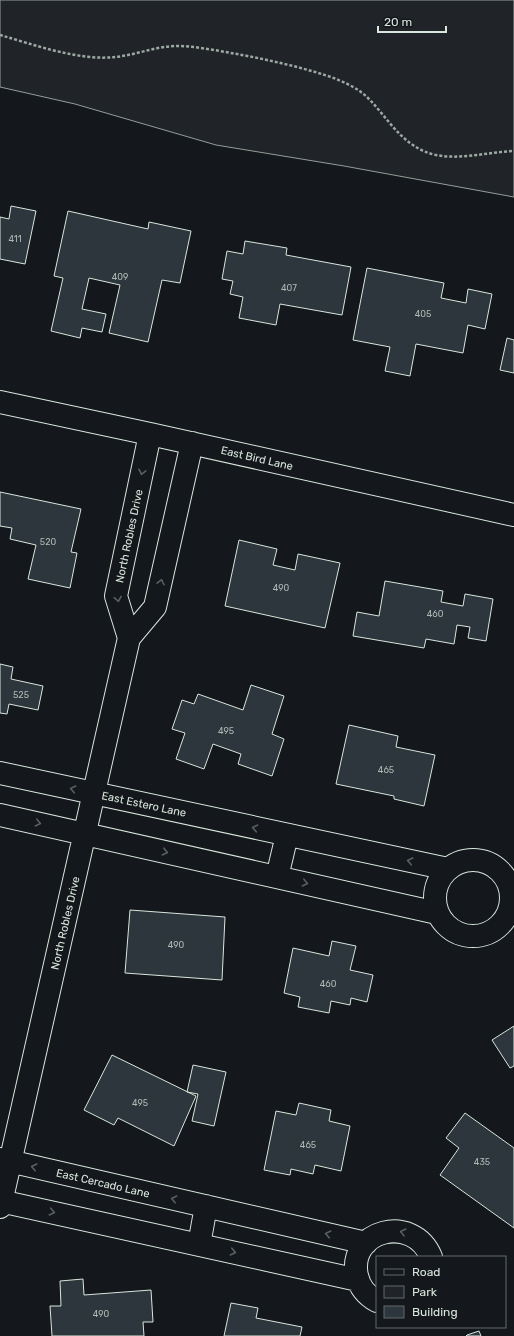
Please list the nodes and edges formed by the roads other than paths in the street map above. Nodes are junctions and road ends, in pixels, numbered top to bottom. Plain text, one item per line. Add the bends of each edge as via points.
1 (0, 402) edge
2 (150, 434) junction
3 (192, 443) junction
4 (514, 515) edge
5 (129, 638) junction
6 (0, 773) edge
7 (94, 793) junction
8 (0, 815) edge
9 (85, 834) junction
10 (287, 835) junction
11 (448, 869) junction
12 (277, 877) junction
13 (437, 913) junction
14 (5, 1161) edge
15 (0, 1203) edge
16 (206, 1206) junction
17 (366, 1243) junction
18 (199, 1245) junction
19 (430, 1256) edge
20 (358, 1280) junction
21 (376, 1300) edge

1 - 2 street, East Bird Lane
2 - 3 street, East Bird Lane
2 -> 5 street, North Robles Drive via 116,596
3 - 4 street, East Bird Lane
5 -> 3 street, North Robles Drive via 155,607
5 - 7 street, North Robles Drive
7 -> 6 street, East Estero Lane
7 - 9 street, North Robles Drive
10 -> 7 street, East Estero Lane
8 -> 9 street
9 -> 12 street
9 - 14 street, North Robles Drive
11 -> 10 street, East Estero Lane
10 - 12 street
11 - 13 street via 437,885
11 - 13 street via 471,860 484,861 495,867 504,876 510,888 511,901 508,913 501,924 491,932 479,936 466,936 454,931
12 -> 13 street
14 - 15 street, North Robles Drive
16 -> 14 street, East Cercado Lane
15 -> 18 street
17 -> 16 street, East Cercado Lane
16 - 18 street
19 -> 17 street via 425,1246 403,1231 382,1232
17 - 20 street via 357,1258
18 -> 20 street
20 - 21 street via 368,1296

